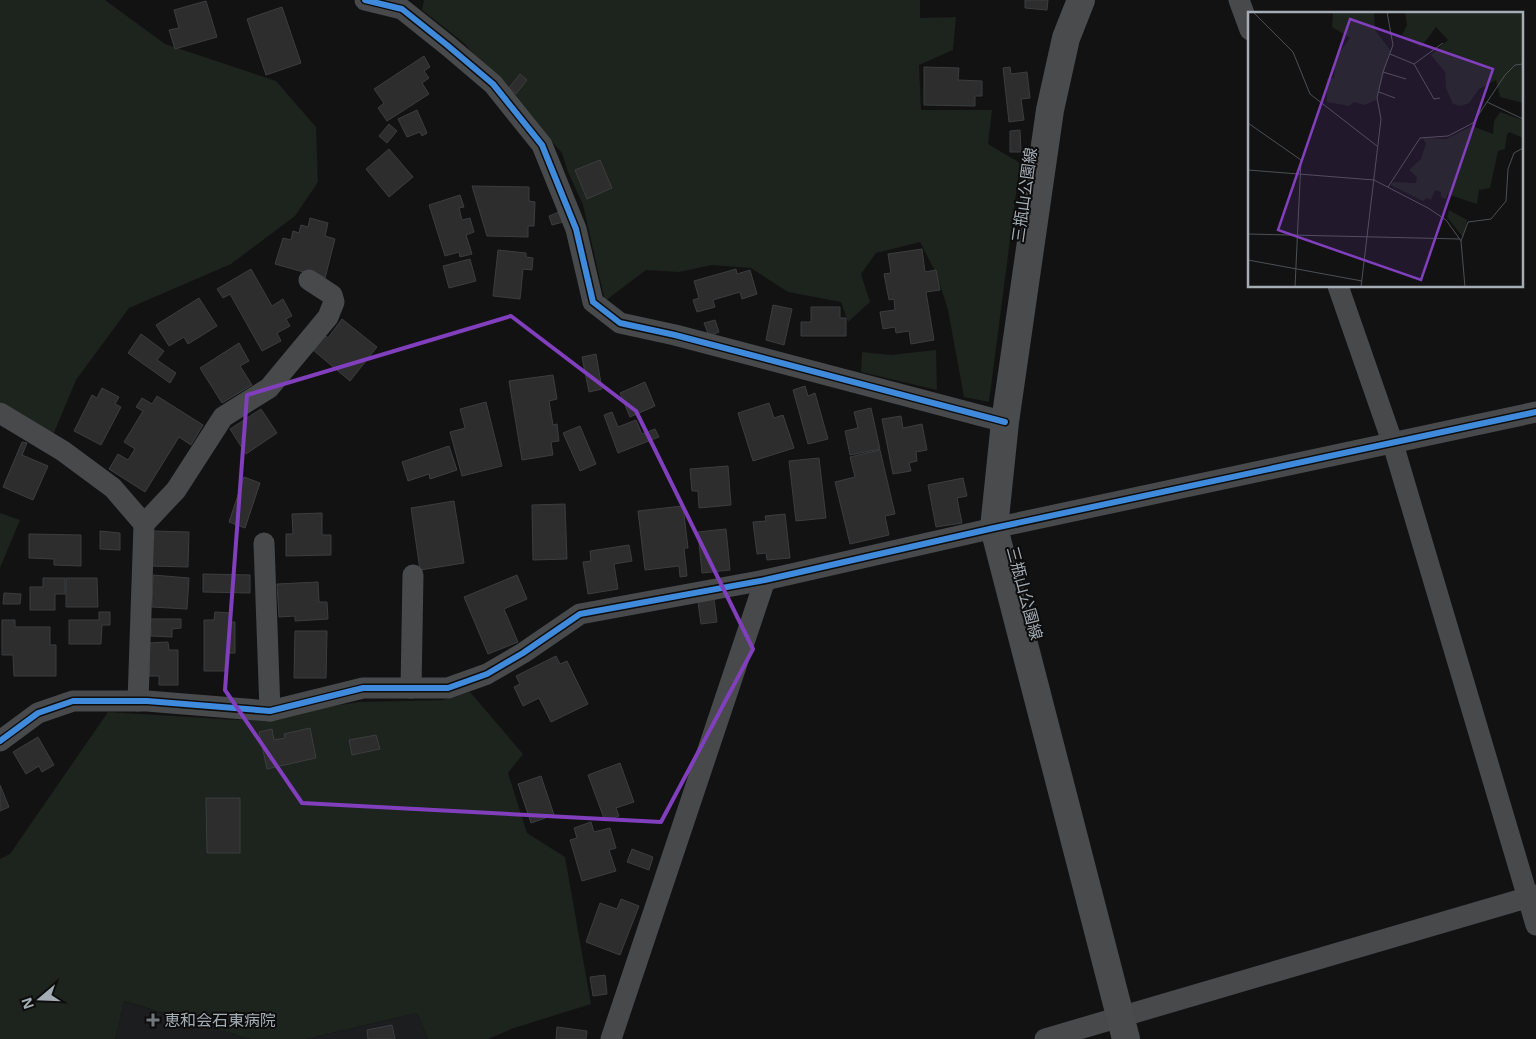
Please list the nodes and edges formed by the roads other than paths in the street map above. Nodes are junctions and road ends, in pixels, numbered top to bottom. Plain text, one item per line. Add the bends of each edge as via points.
1 (365, 0) edge
2 (1081, 0) edge
3 (1239, 0) edge
4 (1248, 25) edge
5 (309, 280) dead end
6 (1339, 288) edge
7 (0, 412) edge
8 (1536, 412) edge
9 (1005, 422) junction
10 (1393, 444) junction
11 (144, 524) junction
12 (994, 528) junction
13 (264, 543) dead end
14 (413, 575) dead end
15 (765, 580) junction
16 (411, 688) junction
17 (138, 701) junction
18 (270, 711) junction
19 (0, 741) edge
20 (1532, 897) edge
21 (1536, 925) edge
22 (1123, 1028) edge
23 (610, 1039) edge
24 (1045, 1039) edge

1 - 9 street via 402,9 447,45 493,84 536,137 576,229 593,302 620,323
2 - 9 main road, 三瓶山公園線 via 1066,38 1050,110
3 - 4 street
5 - 11 street via 332,295 334,302 328,317 269,388 223,417 176,490
6 - 10 street
7 - 11 street via 63,451 113,488
8 - 10 street
9 - 12 main road, 三瓶山公園線
10 - 12 street
10 - 20 street
11 - 17 street
12 - 15 street
12 - 22 main road, 三瓶山公園線
13 - 18 street
14 - 16 street
15 - 16 street via 580,614 487,674 448,688
15 - 23 street
16 - 18 street via 363,688
17 - 18 street
17 - 19 street via 73,701 38,713
20 - 21 street
20 - 22 street
22 - 24 street

